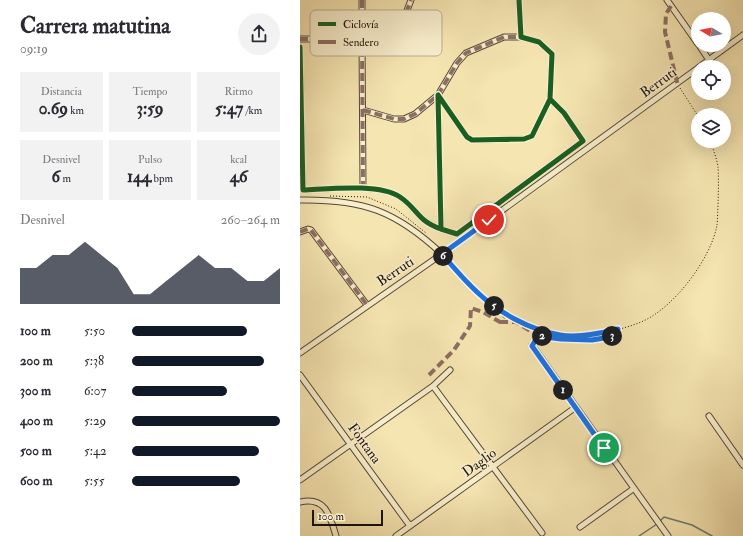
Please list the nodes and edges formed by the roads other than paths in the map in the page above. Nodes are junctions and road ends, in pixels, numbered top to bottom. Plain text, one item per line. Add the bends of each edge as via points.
1 (411, 0) edge
2 (519, 0) edge
3 (667, 0) edge
4 (407, 10) edge
5 (691, 35) edge
6 (743, 35) edge
7 (521, 37) junction
8 (300, 47) edge
9 (703, 52) edge
10 (362, 56) edge
11 (709, 60) joint
12 (691, 72) edge
13 (438, 94) junction
14 (550, 99) junction
15 (363, 110) junction
16 (363, 188) junction
17 (301, 189) edge
18 (300, 200) edge
19 (441, 228) junction
20 (301, 231) edge
21 (442, 254) junction
22 (367, 305) junction
23 (532, 346) road end
24 (300, 353) edge
25 (450, 370) dead end
26 (300, 375) edge
27 (433, 386) junction
28 (576, 407) junction
29 (709, 416) dead end
30 (351, 443) junction
31 (743, 465) edge
32 (494, 467) junction
33 (300, 480) edge
34 (633, 489) junction
35 (303, 501) edge
36 (410, 526) junction
37 (580, 528) dead end
38 (542, 533) dead end
39 (336, 536) edge
40 (396, 536) edge
41 (668, 536) edge

1 - 4 street
2 - 7 street
3 - 5 street
6 - 11 street, Berruti
7 - 13 street via 504,37 466,53
7 - 14 street via 540,42 552,54
8 - 17 street
9 - 11 street
10 - 15 street
12 - 21 street, Berruti
13 - 14 street via 467,137 479,141 524,139 532,136
13 - 15 street via 415,114 404,119 394,119
13 - 19 street
14 - 19 street via 564,112 583,141 457,234
15 - 16 street
16 - 17 street
16 - 19 street via 393,193 404,200 425,223
18 - 21 street via 354,203 374,208 391,215 422,236
20 - 22 street via 308,228 311,230
21 - 22 street, Berruti
22 - 24 street, Berruti
23 - 28 street
25 - 27 street
26 - 30 street, Fontana
27 - 30 street
27 - 32 street
28 - 32 street, Daglio
28 - 34 street
29 - 31 street
30 - 33 street
30 - 36 street, Fontana
32 - 36 street, Daglio
32 - 38 street
34 - 37 street
34 - 41 street
35 - 39 street via 318,502 326,508
36 - 40 street, Daglio

